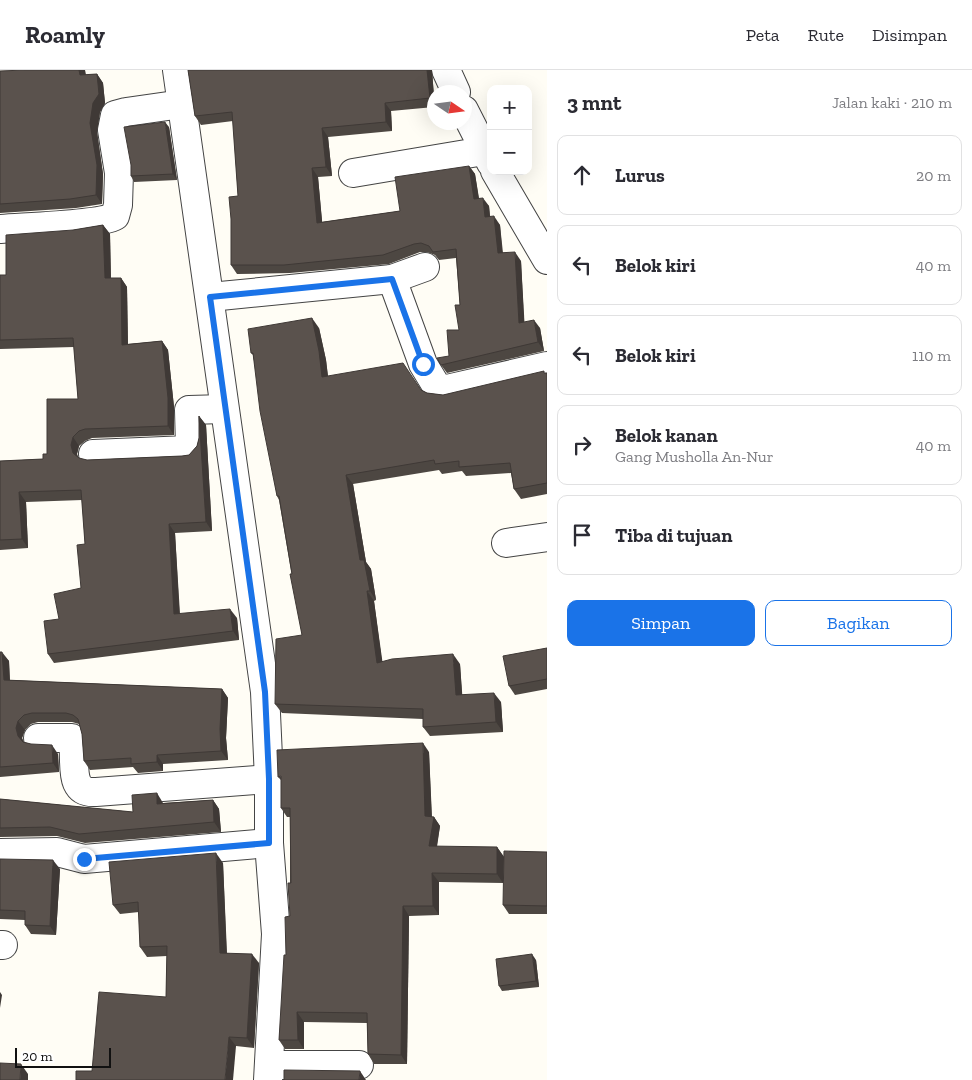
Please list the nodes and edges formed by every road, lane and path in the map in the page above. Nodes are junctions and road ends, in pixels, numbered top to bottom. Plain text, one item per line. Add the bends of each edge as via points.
1 (177, 70) edge
2 (446, 70) edge
3 (453, 85) edge
4 (182, 104) junction
5 (472, 126) edge
6 (487, 156) edge
7 (487, 162) edge
8 (353, 172) dead end
9 (498, 175) edge
10 (0, 228) edge
11 (547, 260) edge
12 (425, 267) dead end
13 (392, 279) junction
14 (210, 297) junction
15 (547, 366) edge
16 (224, 409) junction
17 (92, 454) dead end
18 (547, 537) edge
19 (506, 543) dead end
20 (38, 738) dead end
21 (269, 779) junction
22 (269, 843) junction
23 (0, 853) edge
24 (360, 1065) dead end
25 (268, 1073) edge

1 - 4 street
2 - 3 street
4 - 10 street via 115,116 112,130 119,173 115,216
4 - 14 street
5 - 6 street
7 - 8 street
9 - 11 street
12 - 13 street
13 - 14 street
13 - 15 street via 423,364 437,387 447,389
14 - 16 street
16 - 17 street via 189,410 188,450
16 - 21 street via 265,692
18 - 19 street
20 - 21 street via 72,738 76,779 84,791
21 - 22 street
22 - 23 street via 84,859 57,852
22 - 25 street via 276,934
24 - 25 street

